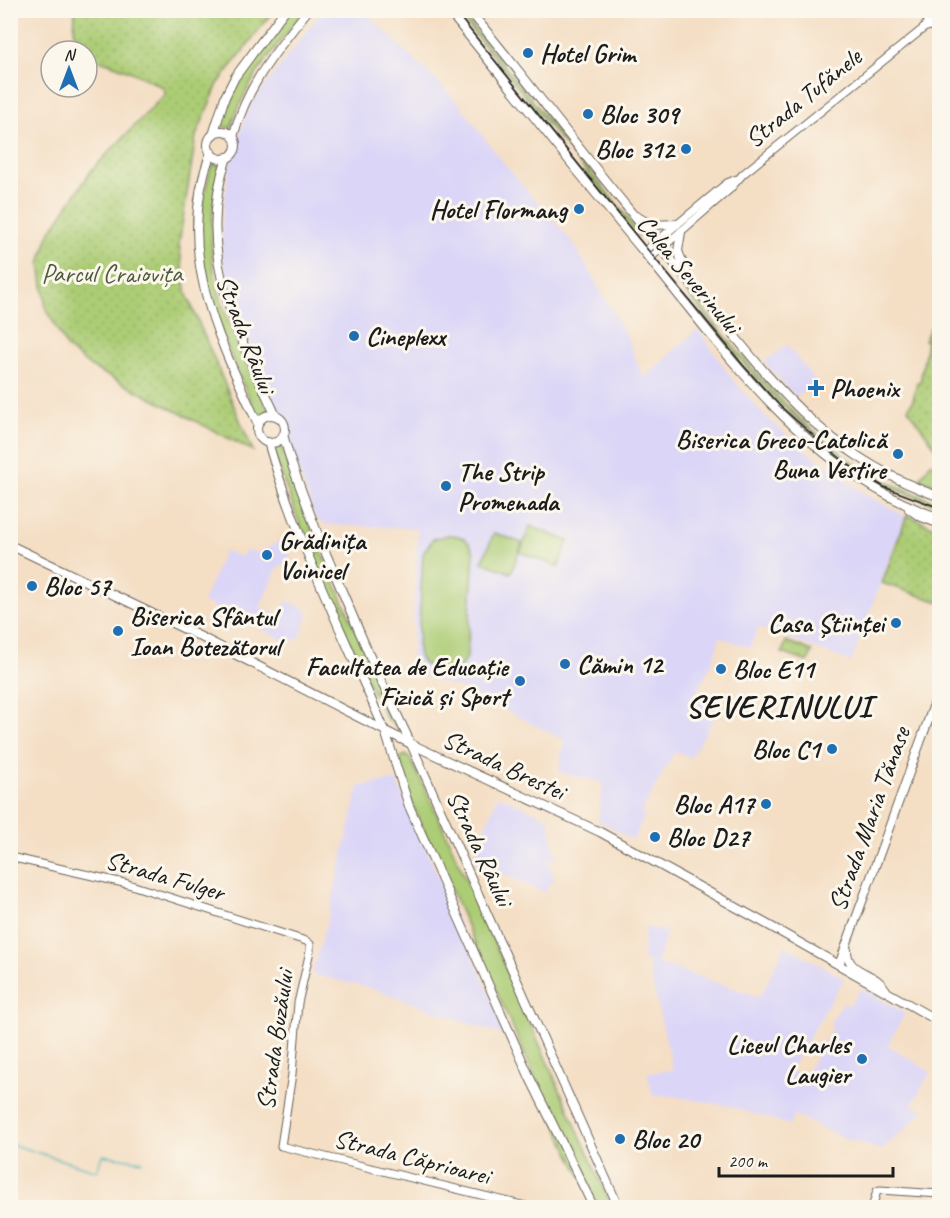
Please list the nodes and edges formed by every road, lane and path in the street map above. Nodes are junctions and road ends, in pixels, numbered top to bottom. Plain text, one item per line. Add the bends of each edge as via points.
1 (285, 10) edge
2 (308, 10) edge
3 (448, 10) edge
4 (469, 10) edge
5 (939, 10) edge
6 (939, 23) edge
7 (924, 28) junction
8 (213, 135) junction
9 (233, 137) junction
10 (211, 152) junction
11 (227, 157) junction
12 (737, 179) junction
13 (630, 212) junction
14 (677, 224) junction
15 (681, 232) junction
16 (659, 245) junction
17 (647, 256) junction
18 (690, 281) junction
19 (276, 416) junction
20 (258, 424) junction
21 (284, 435) junction
22 (268, 442) junction
23 (939, 497) edge
24 (901, 501) junction
25 (939, 518) edge
26 (939, 524) edge
27 (10, 545) edge
28 (939, 688) edge
29 (386, 731) junction
30 (411, 744) junction
31 (430, 753) junction
32 (420, 767) junction
33 (10, 857) edge
34 (306, 941) joint
35 (847, 944) junction
36 (839, 964) junction
37 (886, 991) junction
38 (939, 1022) edge
39 (281, 1146) joint
40 (939, 1194) edge
41 (532, 1207) edge
42 (594, 1208) edge
43 (619, 1208) edge
44 (872, 1208) edge

1 - 8 main road, Strada Râului via 235,77
2 - 9 main road, Strada Râului via 260,72 240,111
3 - 17 main road, Calea Severinului
4 - 13 main road, Calea Severinului
5 - 7 street
6 - 7 street
7 - 12 street, Strada Tufănele
8 - 9 main road via 222,131
8 - 10 main road, Strada Râului via 208,143
9 - 11 main road, Strada Râului via 235,148
10 - 11 main road via 218,158
10 - 20 main road, Strada Râului via 202,174 196,232 201,281 213,321
11 - 19 main road, Strada Râului via 215,222 216,255 232,317
12 - 14 street, Strada Tufănele
12 - 15 street, Strada Tufănele
13 - 14 main road via 652,225
13 - 16 main road, Calea Severinului
14 - 16 street, Strada Tufănele
15 - 16 street, Strada Tufănele
15 - 18 main road via 678,251
16 - 17 street, Strada Tufănele
16 - 18 main road, Calea Severinului
17 - 24 main road, Calea Severinului via 780,413 858,478
18 - 23 main road, Calea Severinului via 755,362 804,414 869,465
19 - 20 main road, Strada Râului via 264,417
19 - 21 main road, Strada Râului via 284,423
20 - 22 main road, Strada Râului via 258,434
21 - 22 main road
21 - 30 main road, Strada Râului via 318,534
22 - 29 main road, Strada Râului via 301,539
24 - 25 main road, Calea Severinului
24 - 26 main road via 919,516
27 - 29 main road, Strada Brestei
28 - 35 main road, Strada Maria Tănase
29 - 30 main road, Strada Brestei
29 - 42 main road, Strada Râului via 409,806 530,1077
30 - 31 main road, Strada Brestei
30 - 32 main road, Strada Râului
31 - 32 main road
31 - 36 main road, Strada Brestei via 600,832
32 - 43 main road, Strada Râului
33 - 34 street, Strada Fulger via 153,891
34 - 39 street, Strada Buzăului via 310,951 298,1003
35 - 36 main road, Strada Maria Tănase
35 - 37 main road via 849,963 881,981
36 - 37 main road, Strada Brestei
37 - 38 main road, Strada Brestei
39 - 41 street, Strada Căprioarei
40 - 44 street via 880,1190

